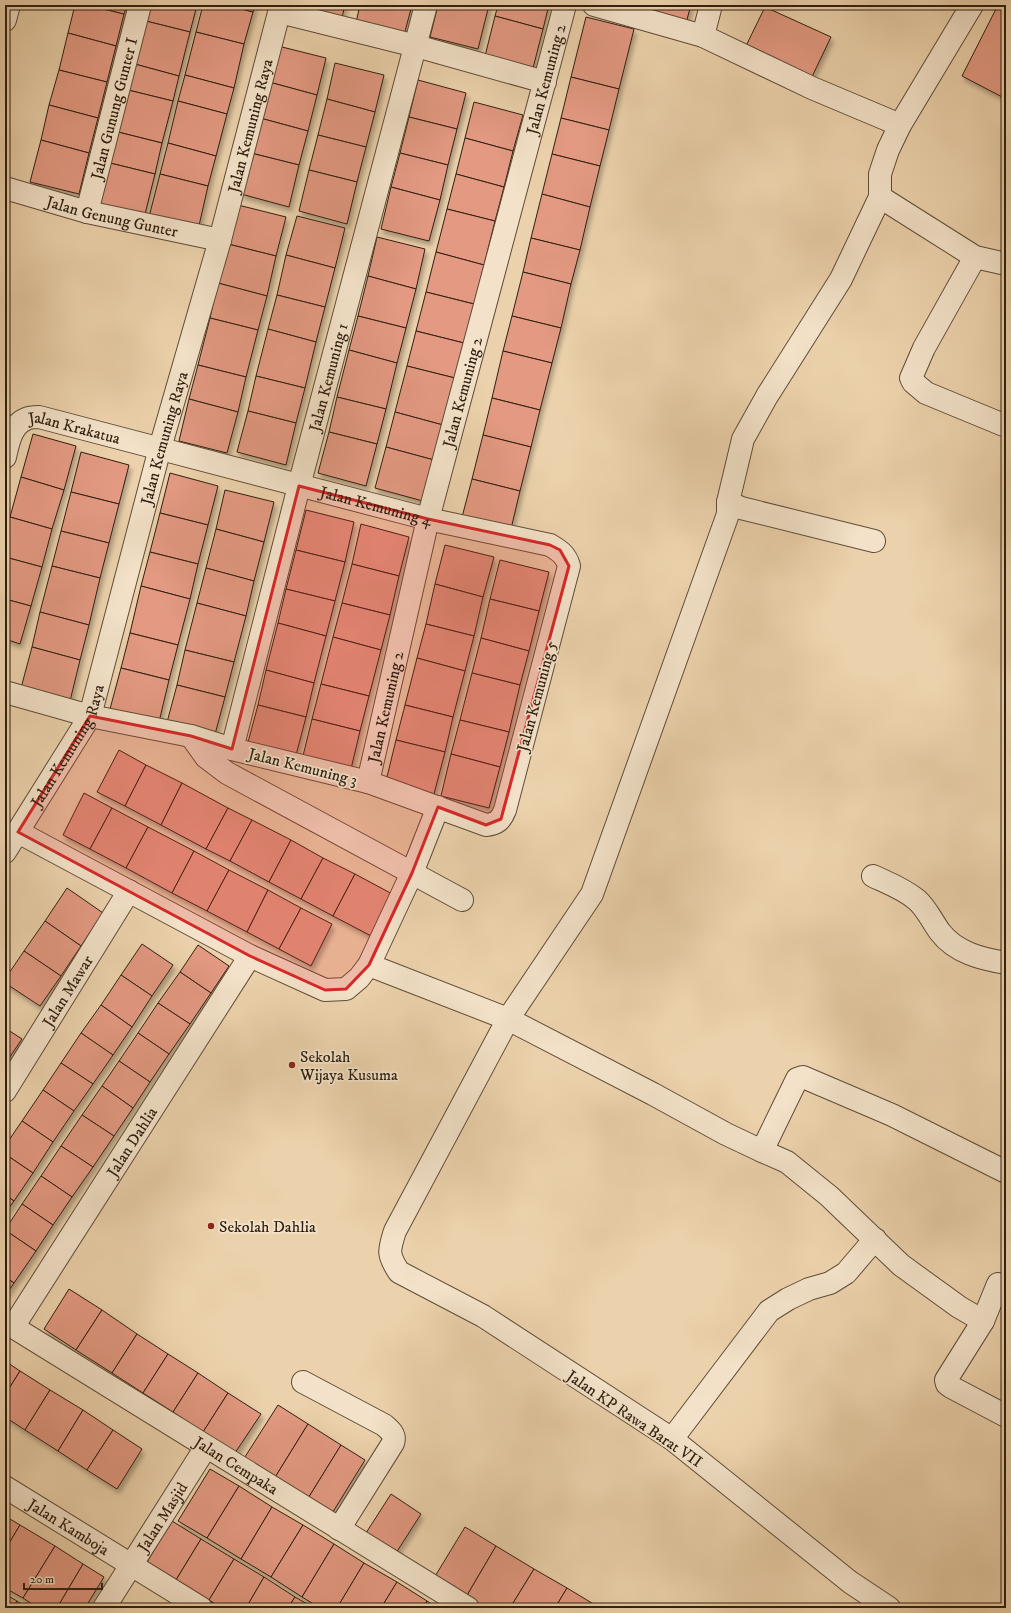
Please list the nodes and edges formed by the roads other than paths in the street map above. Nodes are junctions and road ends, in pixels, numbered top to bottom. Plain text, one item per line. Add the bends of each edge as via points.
1 (9, 5) edge
2 (140, 5) edge
3 (426, 5) edge
4 (565, 5) edge
5 (594, 5) edge
6 (711, 5) edge
7 (972, 5) edge
8 (280, 8) edge
9 (5, 20) edge
10 (703, 36) junction
11 (416, 46) junction
12 (545, 82) junction
13 (900, 125) junction
14 (5, 188) edge
15 (880, 197) junction
16 (87, 212) junction
17 (220, 240) junction
18 (975, 257) junction
19 (1006, 264) edge
20 (1006, 426) edge
21 (160, 448) junction
22 (6, 454) edge
23 (299, 486) junction
24 (728, 502) junction
25 (428, 519) junction
26 (874, 540) dead end
27 (566, 581) joint
28 (5, 692) edge
29 (90, 716) junction
30 (191, 736) junction
31 (232, 749) junction
32 (368, 782) junction
33 (438, 807) junction
34 (505, 810) joint
35 (18, 832) junction
36 (5, 852) edge
37 (412, 873) junction
38 (873, 876) dead end
39 (130, 891) junction
40 (462, 900) dead end
41 (250, 956) junction
42 (1006, 962) edge
43 (368, 965) junction
44 (508, 1019) junction
45 (5, 1091) edge
46 (762, 1151) junction
47 (1006, 1172) edge
48 (875, 1239) junction
49 (1003, 1281) edge
50 (982, 1320) junction
51 (9, 1325) edge
52 (303, 1382) dead end
53 (1006, 1416) edge
54 (672, 1439) junction
55 (206, 1447) junction
56 (5, 1487) edge
57 (339, 1529) junction
58 (132, 1565) junction
59 (197, 1607) edge
60 (104, 1608) edge
61 (468, 1608) edge
62 (889, 1608) edge

1 - 9 street
2 - 16 street, Jalan Gunung Gunter I
3 - 11 street, Jalan Kemuning 1
4 - 12 street, Jalan Kemuning 2
5 - 10 street
6 - 10 street
7 - 13 street
8 - 11 street
8 - 17 street, Jalan Kemuning Raya
10 - 13 street via 812,88
11 - 12 street
11 - 23 street, Jalan Kemuning 1
12 - 25 street, Jalan Kemuning 2
13 - 15 street via 880,174
14 - 16 street, Jalan Genung Gunter
15 - 18 street
15 - 24 street via 841,279 743,439
16 - 17 street, Jalan Genung Gunter
17 - 21 street, Jalan Kemuning Raya
18 - 19 street
18 - 20 street via 924,348 911,378 912,382 926,393
21 - 22 street, Jalan Krakatua via 39,417 26,418 18,424 12,432
21 - 23 street, Jalan Kemuning 4
21 - 29 street, Jalan Kemuning Raya
23 - 25 street, Jalan Kemuning 4
23 - 31 street, Jalan Kemuning 1
24 - 26 street via 741,508
24 - 44 street via 728,514 592,894
25 - 27 street, Jalan Kemuning 4 via 550,545 566,557 569,566
25 - 32 street, Jalan Kemuning 2
27 - 34 street, Jalan Kemuning 5
28 - 29 street, Jalan Kemuning 3
29 - 30 street, Jalan Kemuning 3
29 - 35 street, Jalan Kemuning Raya
30 - 31 street, Jalan Kemuning 3
30 - 37 street via 206,757 227,773
31 - 32 street, Jalan Kemuning 3
32 - 33 street, Jalan Kemuning 3
33 - 34 street, Jalan Kemuning 3 via 486,825 501,820
33 - 37 street
35 - 36 street, Jalan Kemuning Raya
35 - 39 street
37 - 40 street
37 - 43 street
38 - 42 street via 916,899 924,906 940,932 951,944 972,955
39 - 41 street
39 - 45 street, Jalan Mawar
41 - 43 street via 325,990 346,989 359,978
41 - 51 street, Jalan Dahlia
43 - 44 street
44 - 46 street
44 - 54 street, Jalan KP Rawa Barat VII via 395,1231 390,1246 391,1259 399,1272 483,1316
46 - 47 street via 797,1079 803,1077 892,1115
46 - 48 street via 787,1162 829,1196
48 - 50 street via 901,1265 959,1307
48 - 54 street via 846,1273 788,1299 769,1311
49 - 50 street
50 - 53 street via 946,1380 947,1384
51 - 55 street, Jalan Cempaka
52 - 57 street via 384,1425 393,1436 393,1443
54 - 62 street, Jalan KP Rawa Barat VII via 850,1582
55 - 57 street, Jalan Cempaka
55 - 58 street, Jalan Masjid
56 - 58 street, Jalan Kamboja
57 - 61 street, Jalan Cempaka
58 - 59 street, Jalan Kamboja
58 - 60 street, Jalan Masjid

